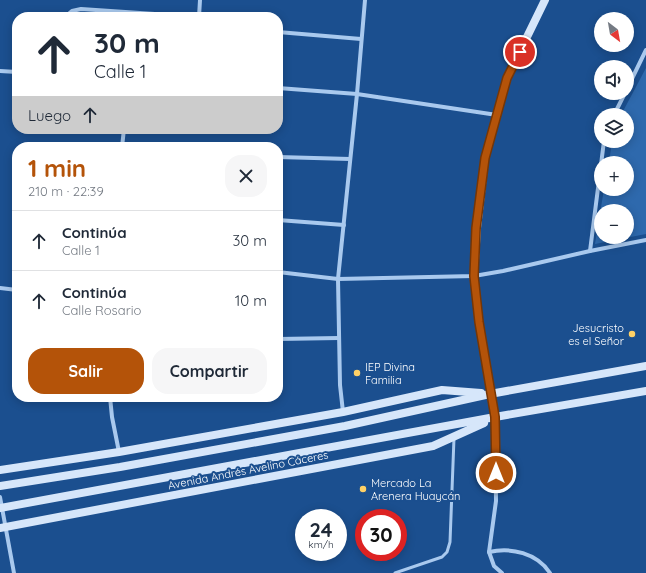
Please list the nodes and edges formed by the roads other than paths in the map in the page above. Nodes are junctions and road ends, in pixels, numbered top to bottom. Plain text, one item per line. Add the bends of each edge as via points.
1 (200, 0) edge
2 (365, 0) edge
3 (545, 0) edge
4 (71, 12) edge
5 (125, 12) edge
6 (200, 12) edge
7 (283, 32) edge
8 (361, 39) junction
9 (646, 50) edge
10 (0, 71) edge
11 (12, 72) edge
12 (634, 75) edge
13 (283, 88) edge
14 (357, 94) junction
15 (497, 115) junction
16 (603, 148) edge
17 (283, 157) edge
18 (350, 159) junction
19 (283, 220) edge
20 (344, 225) junction
21 (646, 240) edge
22 (590, 251) junction
23 (283, 273) edge
24 (474, 276) junction
25 (338, 279) junction
26 (0, 288) edge
27 (12, 289) edge
28 (339, 338) junction
29 (283, 339) edge
30 (646, 366) edge
31 (646, 391) edge
32 (490, 394) junction
33 (110, 402) edge
34 (343, 412) junction
35 (495, 417) junction
36 (454, 436) junction
37 (119, 452) junction
38 (0, 470) edge
39 (0, 486) edge
40 (0, 497) edge
41 (1, 508) edge
42 (2, 528) edge
43 (489, 552) junction
44 (14, 573) edge
45 (395, 573) edge
46 (502, 573) edge
47 (550, 573) edge

1 - 6 street
2 - 8 street
3 - 15 street via 507,78
4 - 5 street via 80,9
7 - 8 street
8 - 14 street
9 - 12 street
10 - 11 street
13 - 14 street
14 - 15 street
14 - 18 street
15 - 24 street via 485,158 476,228
16 - 22 street
17 - 18 street
18 - 20 street
19 - 20 street
20 - 25 street
21 - 22 street
22 - 24 street
23 - 25 street
24 - 25 street
24 - 32 street
25 - 28 street
26 - 27 street
28 - 29 street
28 - 34 street
30 - 32 street
31 - 35 street, Avenida Andrés Avelino Cáceres
32 - 34 street via 442,390
32 - 35 street
32 - 39 street via 345,426
33 - 37 street
34 - 37 street
35 - 36 street, Avenida Andrés Avelino Cáceres
35 - 41 street, Avenida Andrés Avelino Cáceres
35 - 43 street via 496,501
36 - 42 street, Avenida Andrés Avelino Cáceres via 433,446
36 - 45 lane via 450,542 447,552 442,557
37 - 38 street
40 - 41 street
41 - 42 street
42 - 44 street
43 - 46 street via 494,566
43 - 47 street via 511,550 538,560

